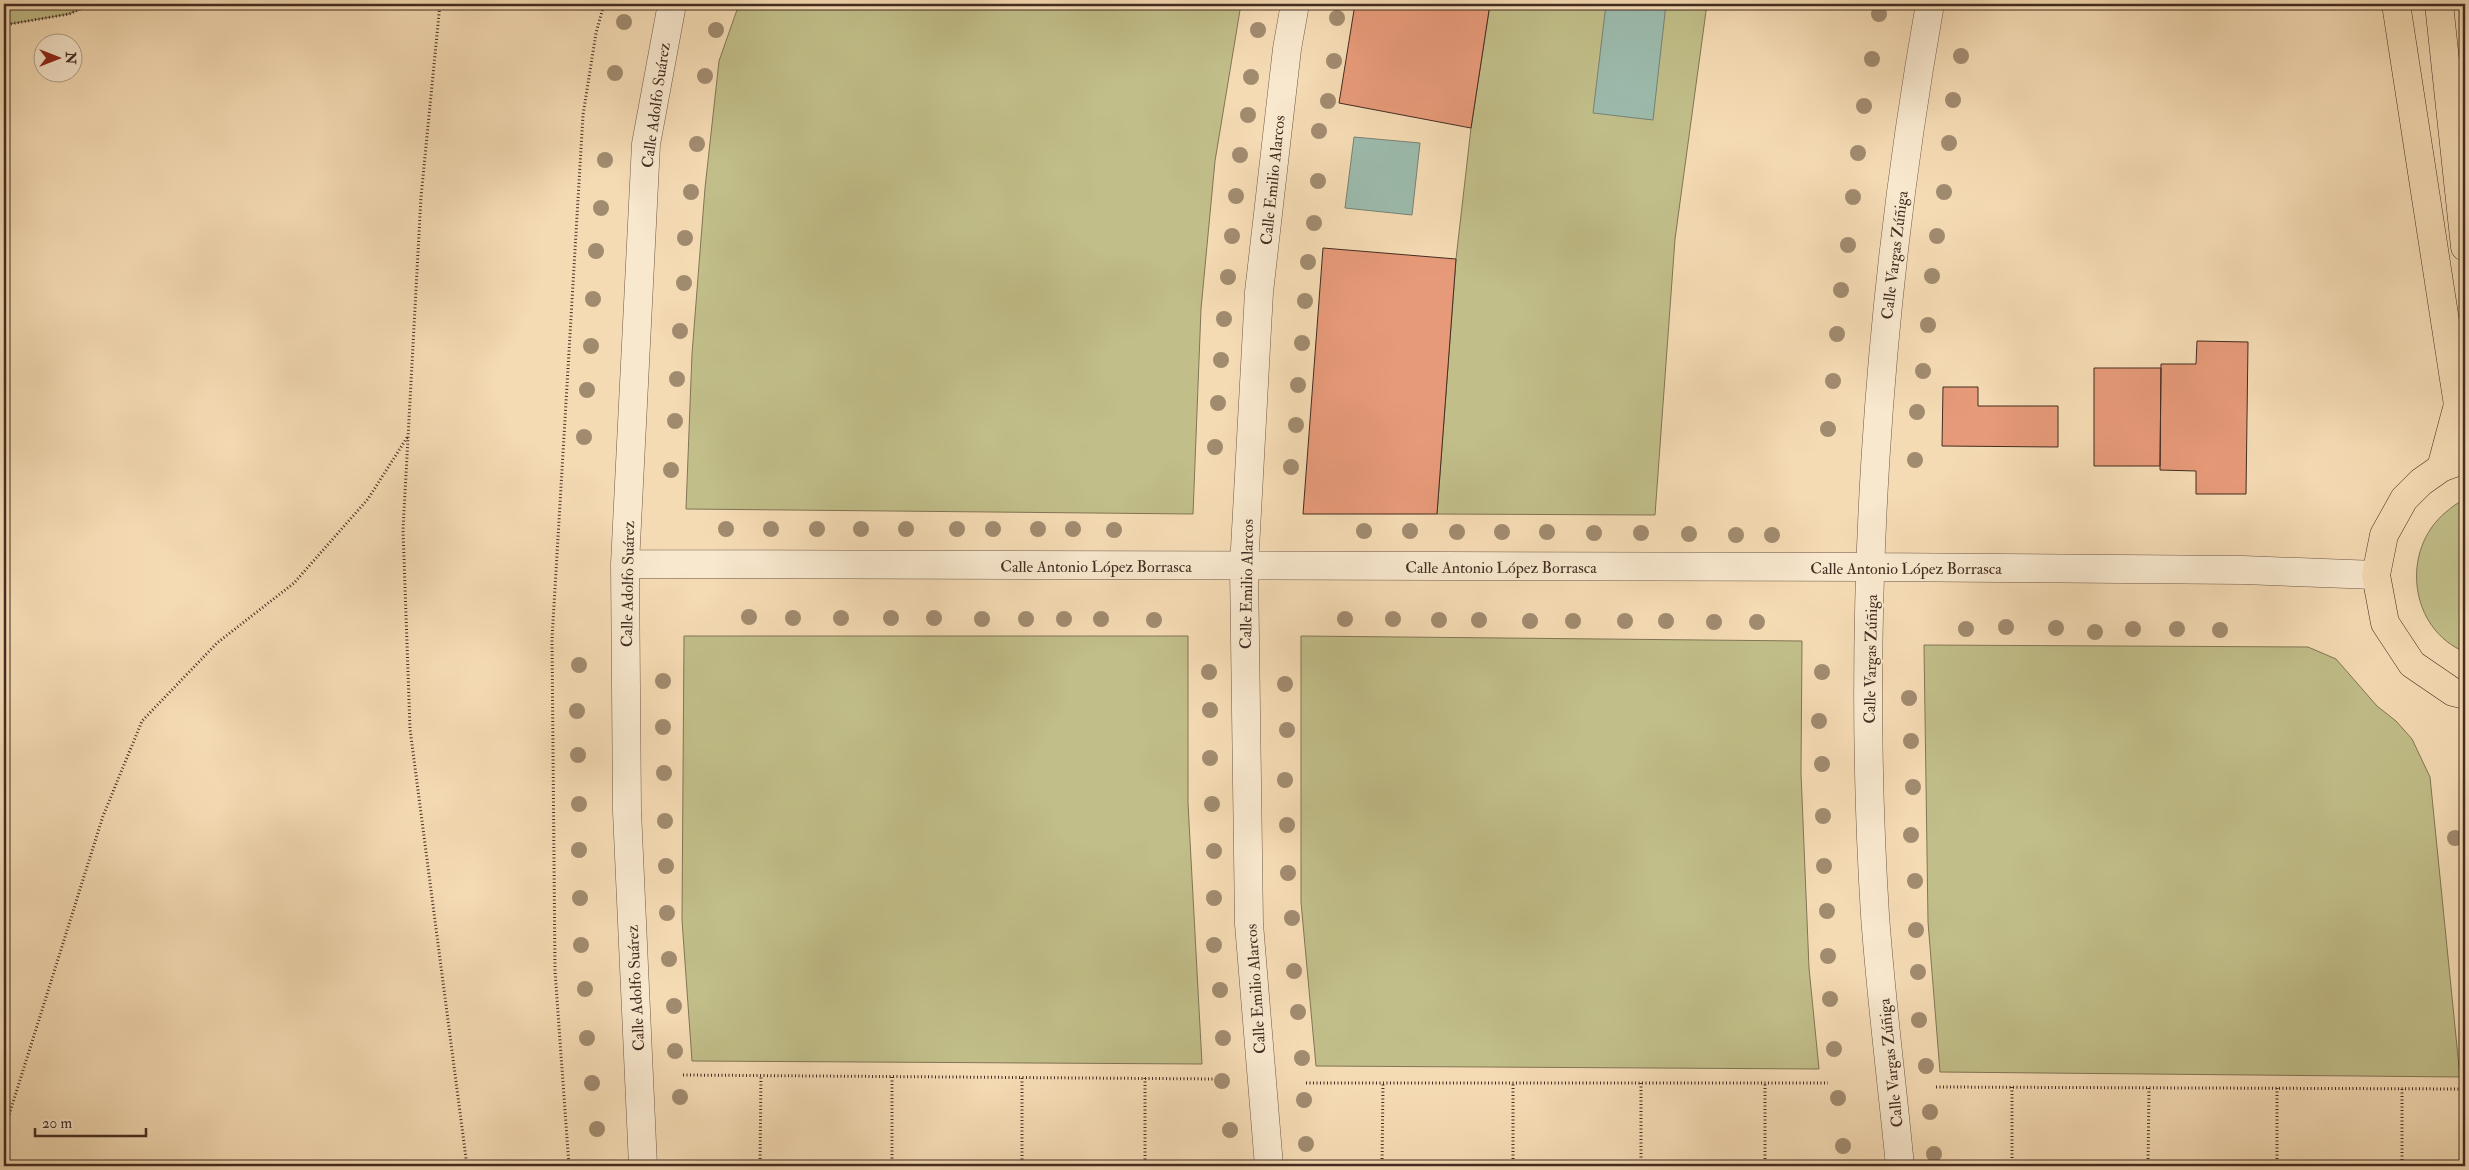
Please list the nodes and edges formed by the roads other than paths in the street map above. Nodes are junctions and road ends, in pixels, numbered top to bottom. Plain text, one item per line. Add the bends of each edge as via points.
1 (672, 4) edge
2 (1295, 4) edge
3 (1930, 4) edge
4 (2396, 4) edge
5 (2439, 4) edge
6 (2465, 241) edge
7 (2465, 247) edge
8 (2465, 377) edge
9 (2458, 405) junction
10 (2453, 463) edge
11 (625, 564) junction
12 (1244, 567) junction
13 (1871, 567) junction
14 (2376, 575) junction
15 (2461, 700) edge
16 (643, 1166) edge
17 (1269, 1166) edge
18 (1900, 1166) edge

1 - 11 street, Calle Adolfo Suárez via 646,144
2 - 12 street, Calle Emilio Alarcos via 1259,292
3 - 13 street, Calle Vargas Zúñiga via 1913,97 1886,322
4 - 9 main road
5 - 6 main road
6 - 7 main road
8 - 9 main road
9 - 10 main road
10 - 14 main road via 2421,482 2404,499 2384,535
11 - 12 street, Calle Antonio López Borrasca
11 - 16 street, Calle Adolfo Suárez via 627,811
12 - 13 street, Calle Antonio López Borrasca
12 - 17 street, Calle Emilio Alarcos via 1250,924
13 - 14 street, Calle Antonio López Borrasca via 2243,570
13 - 18 street, Calle Vargas Zúñiga via 1869,727 1876,916
14 - 15 main road via 2385,623 2412,664

